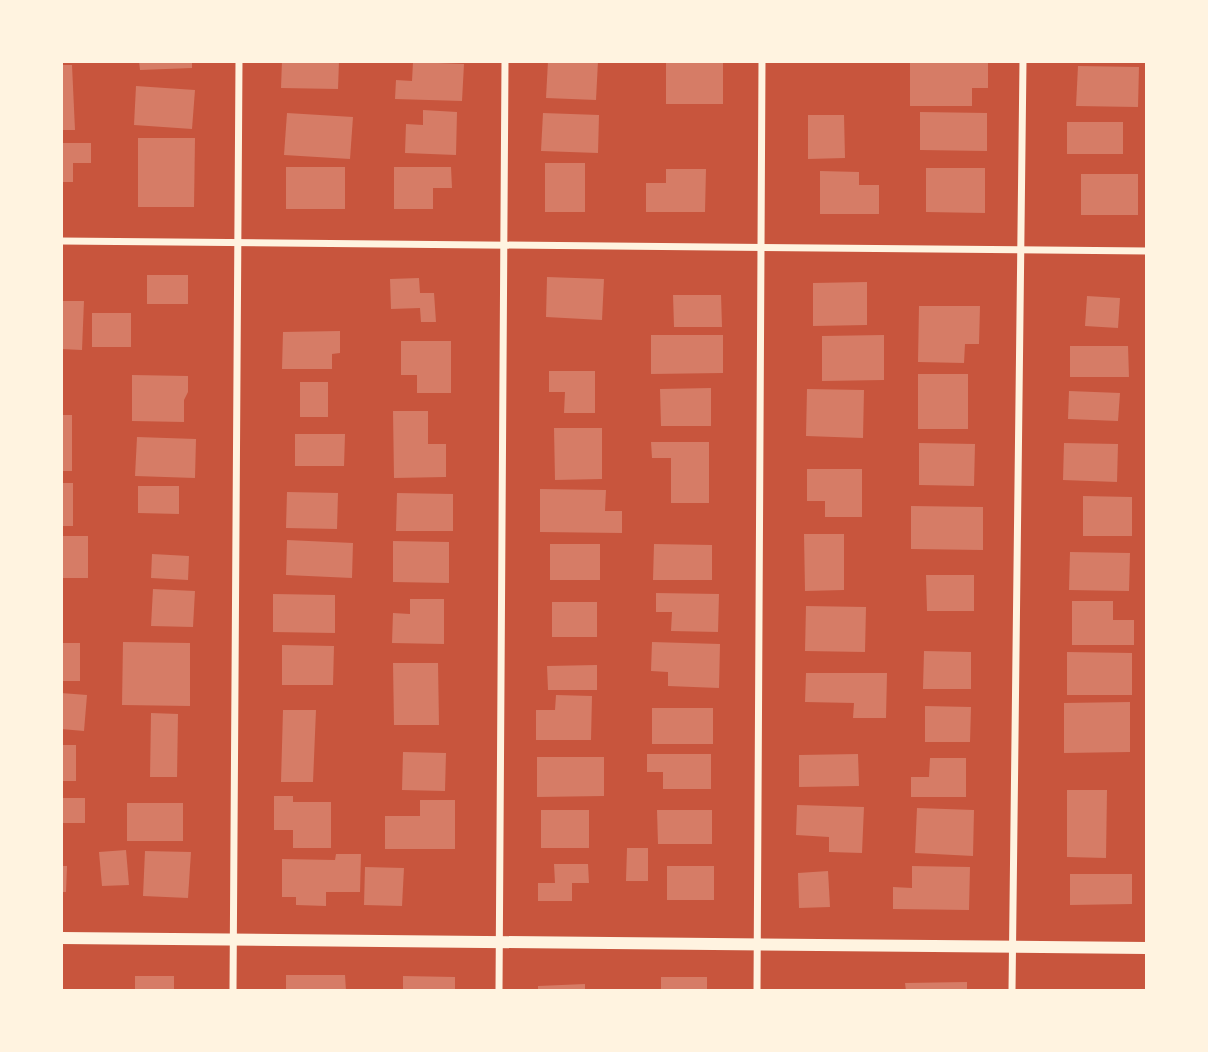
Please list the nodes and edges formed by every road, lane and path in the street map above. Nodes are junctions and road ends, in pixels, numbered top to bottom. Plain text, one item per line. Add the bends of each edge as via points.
1 (239, 61) edge
2 (505, 61) edge
3 (762, 61) edge
4 (1023, 61) edge
5 (61, 241) edge
6 (237, 242) junction
7 (504, 245) junction
8 (760, 247) junction
9 (1022, 250) junction
10 (1147, 251) edge
11 (61, 938) edge
12 (233, 939) junction
13 (500, 941) junction
14 (757, 945) junction
15 (1012, 946) junction
16 (1147, 948) edge
17 (233, 991) edge
18 (499, 991) edge
19 (757, 991) edge
20 (1012, 991) edge

1 - 6 street
2 - 7 street
3 - 8 street
4 - 9 street
5 - 6 street
6 - 7 street
6 - 12 street
7 - 8 street
7 - 13 street
8 - 9 street
8 - 14 street
9 - 10 street
9 - 15 street
11 - 12 street
12 - 13 street
12 - 17 street
13 - 14 street
13 - 18 street
14 - 15 street
14 - 19 street
15 - 16 street
15 - 20 street

